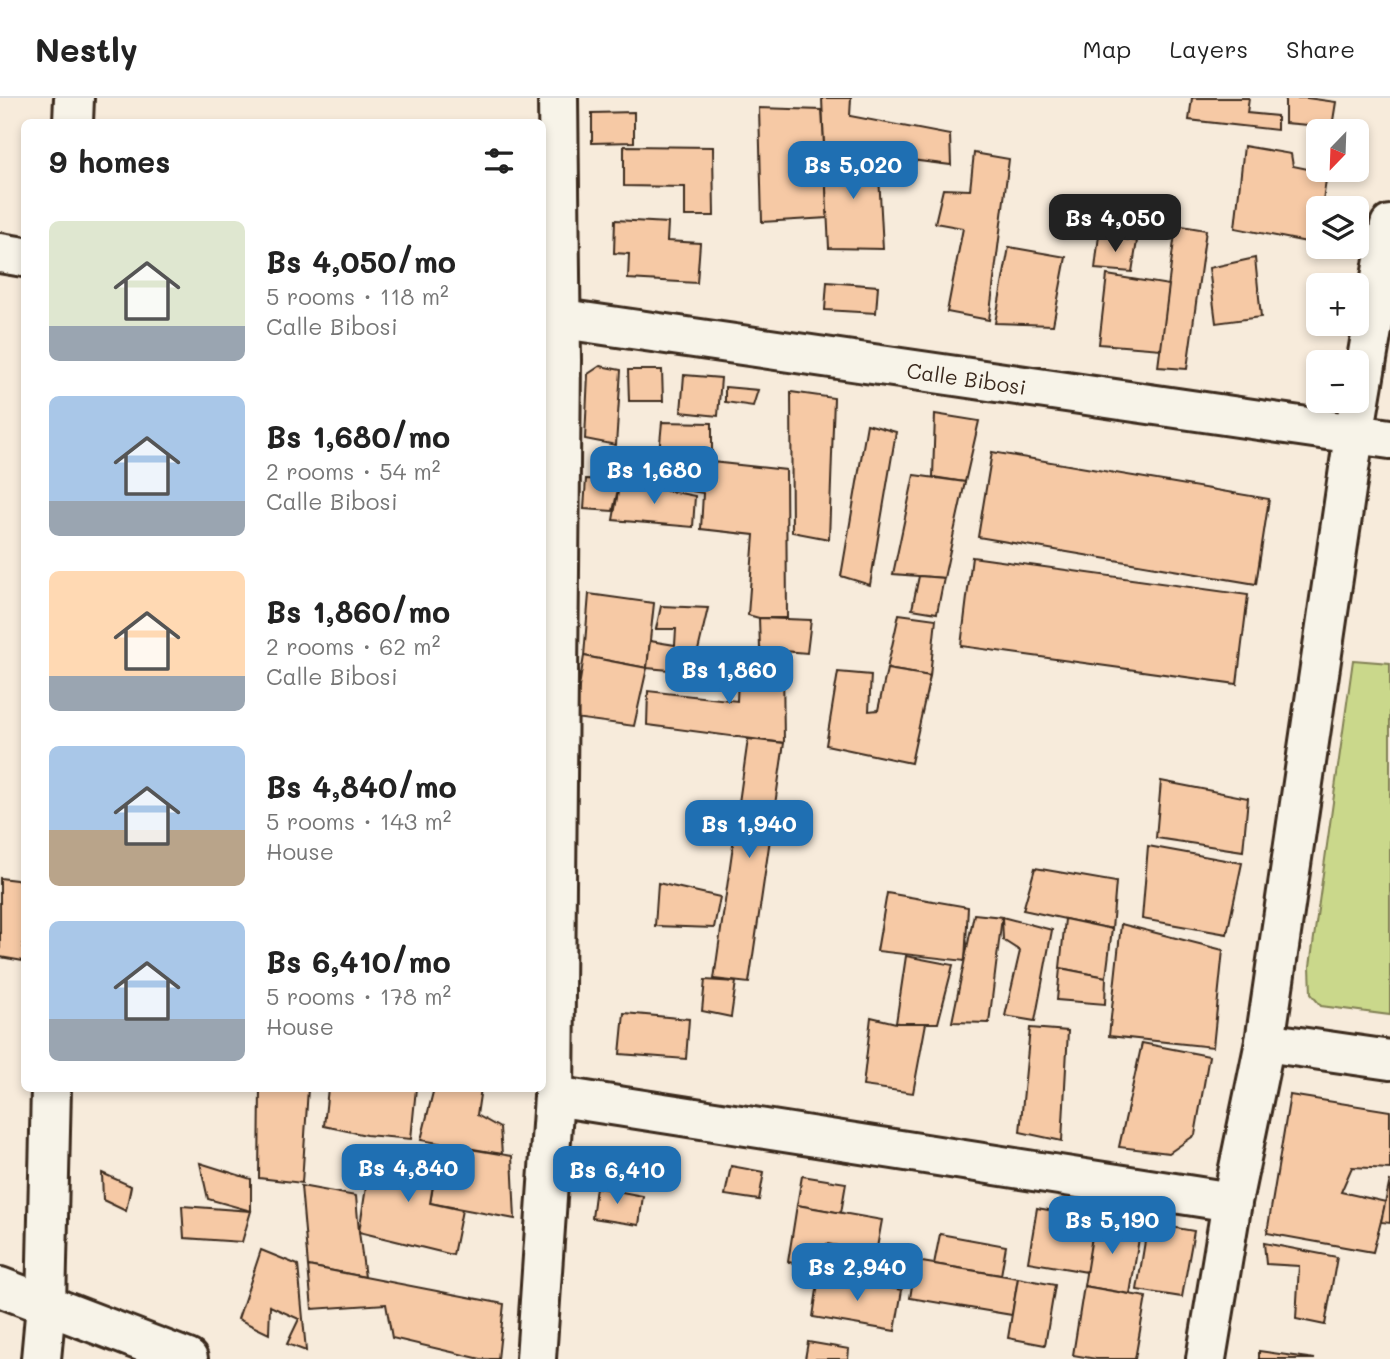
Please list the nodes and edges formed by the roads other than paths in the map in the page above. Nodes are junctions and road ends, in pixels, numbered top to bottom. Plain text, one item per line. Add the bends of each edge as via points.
1 (74, 98) edge
2 (558, 98) edge
3 (74, 119) edge
4 (1390, 225) edge
5 (0, 253) edge
6 (21, 256) edge
7 (552, 317) edge
8 (1372, 437) edge
9 (1265, 1042) junction
10 (1390, 1060) edge
11 (51, 1092) edge
12 (554, 1097) junction
13 (1232, 1202) junction
14 (0, 1287) edge
15 (46, 1305) junction
16 (41, 1359) edge
17 (188, 1359) edge
18 (536, 1359) edge
19 (1206, 1359) edge

1 - 3 street
2 - 7 street
4 - 8 street
5 - 6 street
7 - 8 street, Calle Bibosi
7 - 12 street
8 - 9 street
9 - 10 street
9 - 13 street
11 - 15 street
12 - 13 street
12 - 18 street
13 - 19 street
14 - 15 street
15 - 16 street
15 - 17 street

